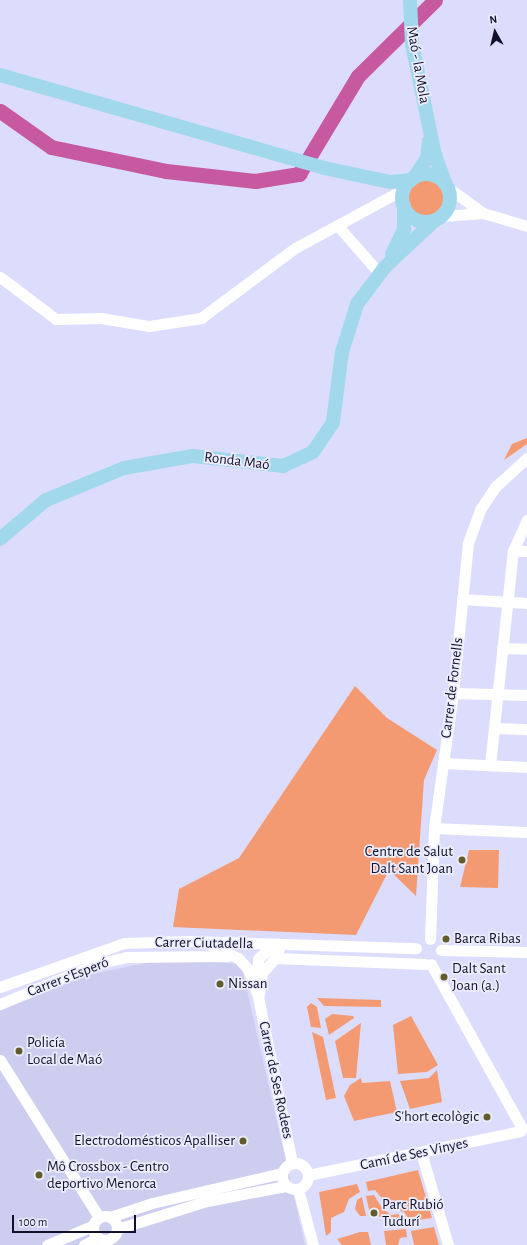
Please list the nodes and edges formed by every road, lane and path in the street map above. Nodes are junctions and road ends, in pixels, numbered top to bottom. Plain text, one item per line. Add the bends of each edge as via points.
1 (410, 2) edge
2 (0, 75) edge
3 (429, 129) junction
4 (353, 175) junction
5 (412, 179) junction
6 (446, 185) junction
7 (400, 201) junction
8 (483, 213) junction
9 (438, 218) junction
10 (338, 226) junction
11 (527, 226) edge
12 (382, 270) junction
13 (0, 277) edge
14 (526, 462) edge
15 (527, 520) edge
16 (0, 539) edge
17 (513, 550) junction
18 (527, 551) edge
19 (462, 599) junction
20 (507, 602) junction
21 (527, 603) edge
22 (502, 648) junction
23 (527, 649) edge
24 (453, 693) junction
25 (498, 694) junction
26 (527, 695) edge
27 (494, 728) junction
28 (527, 729) edge
29 (444, 762) junction
30 (490, 765) junction
31 (527, 767) edge
32 (434, 828) junction
33 (527, 832) edge
34 (430, 939) junction
35 (203, 942) junction
36 (312, 945) junction
37 (416, 948) junction
38 (441, 950) junction
39 (527, 952) edge
40 (234, 956) junction
41 (428, 964) junction
42 (0, 986) edge
43 (258, 997) junction
44 (0, 1004) edge
45 (0, 1060) edge
46 (525, 1131) edge
47 (421, 1152) junction
48 (292, 1163) junction
49 (282, 1173) junction
50 (308, 1175) junction
51 (286, 1186) junction
52 (298, 1189) junction
53 (110, 1217) junction
54 (96, 1221) junction
55 (116, 1237) edge
56 (98, 1238) junction
57 (47, 1245) edge
58 (84, 1245) edge
59 (314, 1245) edge
60 (448, 1245) edge

1 - 3 main road, Maó - la Mola via 412,44
2 - 4 main road
3 - 5 main road, Maó - la Mola via 427,158
3 - 6 main road, Maó - la Mola
4 - 5 main road via 390,182
4 - 7 main road
5 - 6 main road via 434,175
5 - 7 main road
6 - 8 street
6 - 9 main road via 450,199
7 - 9 main road via 419,221
7 - 10 street
7 - 12 main road, Ronda Maó via 404,229
8 - 9 street
8 - 11 street
9 - 12 main road, Ronda Maó
10 - 12 street
10 - 13 street via 295,248 201,318 149,326 101,318 56,319
12 - 16 main road, Ronda Maó via 357,304 349,323 331,429 308,456 292,463 271,467 193,456 140,464 101,476 46,500
14 - 19 street, Carrer de Fornells via 496,486 481,508 468,543
15 - 17 street
17 - 18 street
17 - 20 street
19 - 20 street
19 - 24 street, Carrer de Fornells
20 - 21 street
20 - 22 street
22 - 23 street
22 - 25 street
24 - 25 street
24 - 29 street, Carrer de Fornells
25 - 26 street
25 - 27 street
27 - 28 street
27 - 30 street
29 - 30 street
29 - 32 street, Carrer de Fornells
30 - 31 street
32 - 33 street
32 - 34 street, Carrer de Fornells
34 - 37 street via 422,940
34 - 38 street
35 - 36 street, Carrer Ciutadella
35 - 40 street, Carrer de Ses Rodees
35 - 42 street, Carrer Ciutadella via 124,943
36 - 37 street, Carrer Ciutadella
36 - 43 street, Carrer de Ses Rodees via 262,954 257,967
37 - 41 street via 418,959
38 - 39 street
38 - 41 street via 439,959
40 - 43 street, Carrer de Ses Rodees via 248,969
40 - 44 street, Carrer s'Esperó via 126,957 96,964
41 - 43 street, Carrer de Ses Rodees via 275,958 262,973
41 - 46 street via 440,980
43 - 48 street, Carrer de Ses Rodees
45 - 54 street
46 - 47 street, Camí de Ses Vinyes
47 - 50 street, Camí de Ses Vinyes
47 - 60 street
48 - 49 street
48 - 50 street via 301,1164
49 - 51 street
49 - 53 street via 152,1203
50 - 52 street via 306,1182
51 - 52 street
51 - 55 street via 207,1202
52 - 59 street
53 - 54 street
53 - 55 street
54 - 56 street
54 - 57 street
55 - 56 street
56 - 58 street

